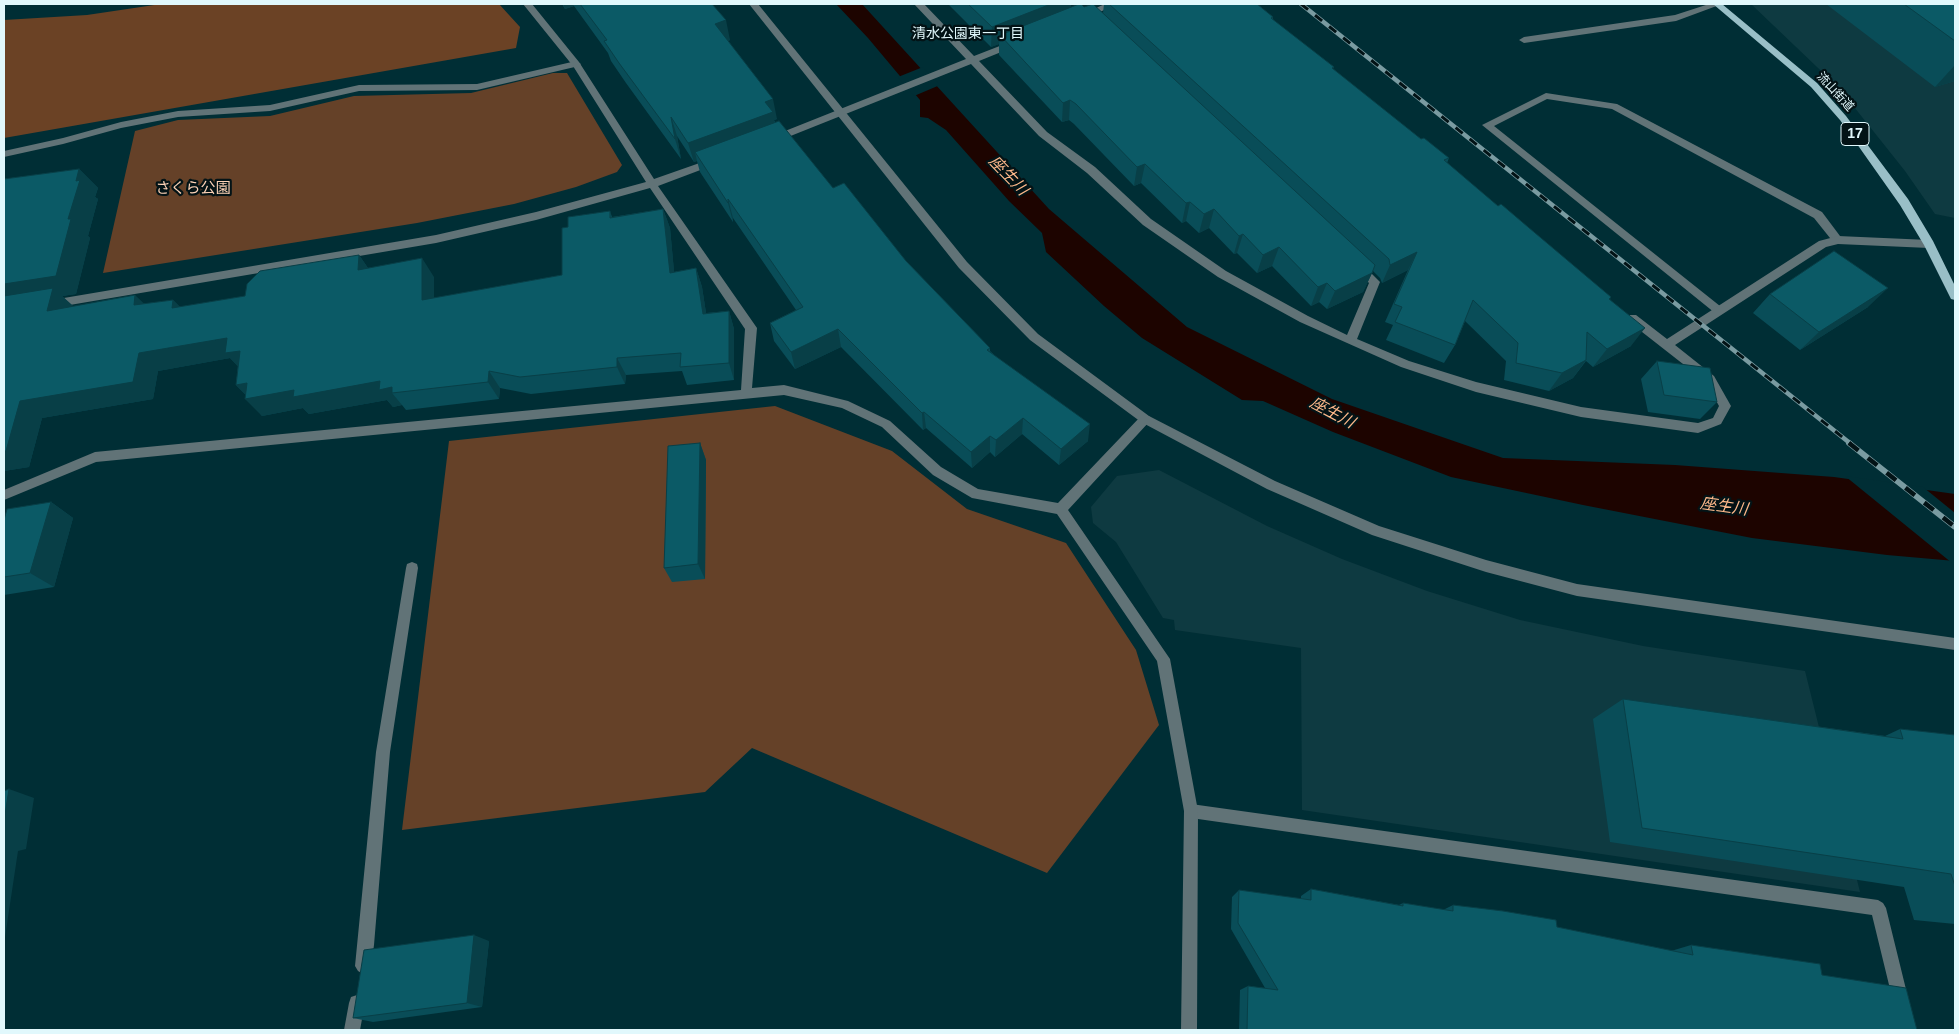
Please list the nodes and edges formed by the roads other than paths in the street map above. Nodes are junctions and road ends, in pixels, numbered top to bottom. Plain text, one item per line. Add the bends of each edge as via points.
1 (528, 4) edge
2 (753, 4) edge
3 (919, 4) edge
4 (1077, 4) edge
5 (1113, 4) edge
6 (1717, 4) edge
7 (1092, 18) junction
8 (1070, 21) edge
9 (1026, 39) edge
10 (1524, 40) dead end
11 (973, 60) junction
12 (576, 64) junction
13 (841, 112) junction
14 (764, 143) edge
15 (4, 154) edge
16 (726, 157) edge
17 (652, 184) junction
18 (1838, 240) junction
19 (1929, 244) junction
20 (1354, 262) edge
21 (1955, 296) edge
22 (39, 306) edge
23 (1719, 310) junction
24 (1627, 314) edge
25 (1350, 341) junction
26 (1666, 345) junction
27 (746, 394) junction
28 (1145, 419) junction
29 (4, 495) edge
30 (1061, 509) junction
31 (412, 568) dead end
32 (1955, 644) edge
33 (1190, 811) junction
34 (352, 1030) edge
35 (1189, 1030) edge
36 (1908, 1030) edge

1 - 12 street
2 - 13 street
3 - 11 street
4 - 7 street
5 - 7 street
6 - 10 street via 1676,18
6 - 19 main road, 流山街道 / 17 via 1814,85 1843,118 1904,202
7 - 8 street
9 - 11 street
11 - 13 street
11 - 25 street via 1043,134 1091,170 1147,222 1222,274 1304,320
12 - 15 street via 477,87 359,88 270,108 178,114
12 - 17 street
13 - 14 street
13 - 28 street via 963,265 1034,337
16 - 17 street
17 - 22 street via 436,239
17 - 27 street via 751,328
18 - 19 street
18 - 23 street via 1822,244
18 - 23 street via 1818,215 1614,106 1546,96 1487,126
19 - 21 main road, 流山街道 / 17
20 - 25 street via 1375,282
23 - 26 street
24 - 26 street
25 - 26 street via 1405,364 1476,387 1581,412 1698,428 1717,421 1725,406 1710,379
27 - 29 street via 95,457
27 - 30 street via 784,390 844,404 886,424 937,471 976,494
28 - 30 street
28 - 32 street via 1270,485 1376,531 1486,566 1577,590
30 - 33 street via 1163,659
31 - 34 street via 383,752 366,946
33 - 35 street
33 - 36 street via 1878,908

